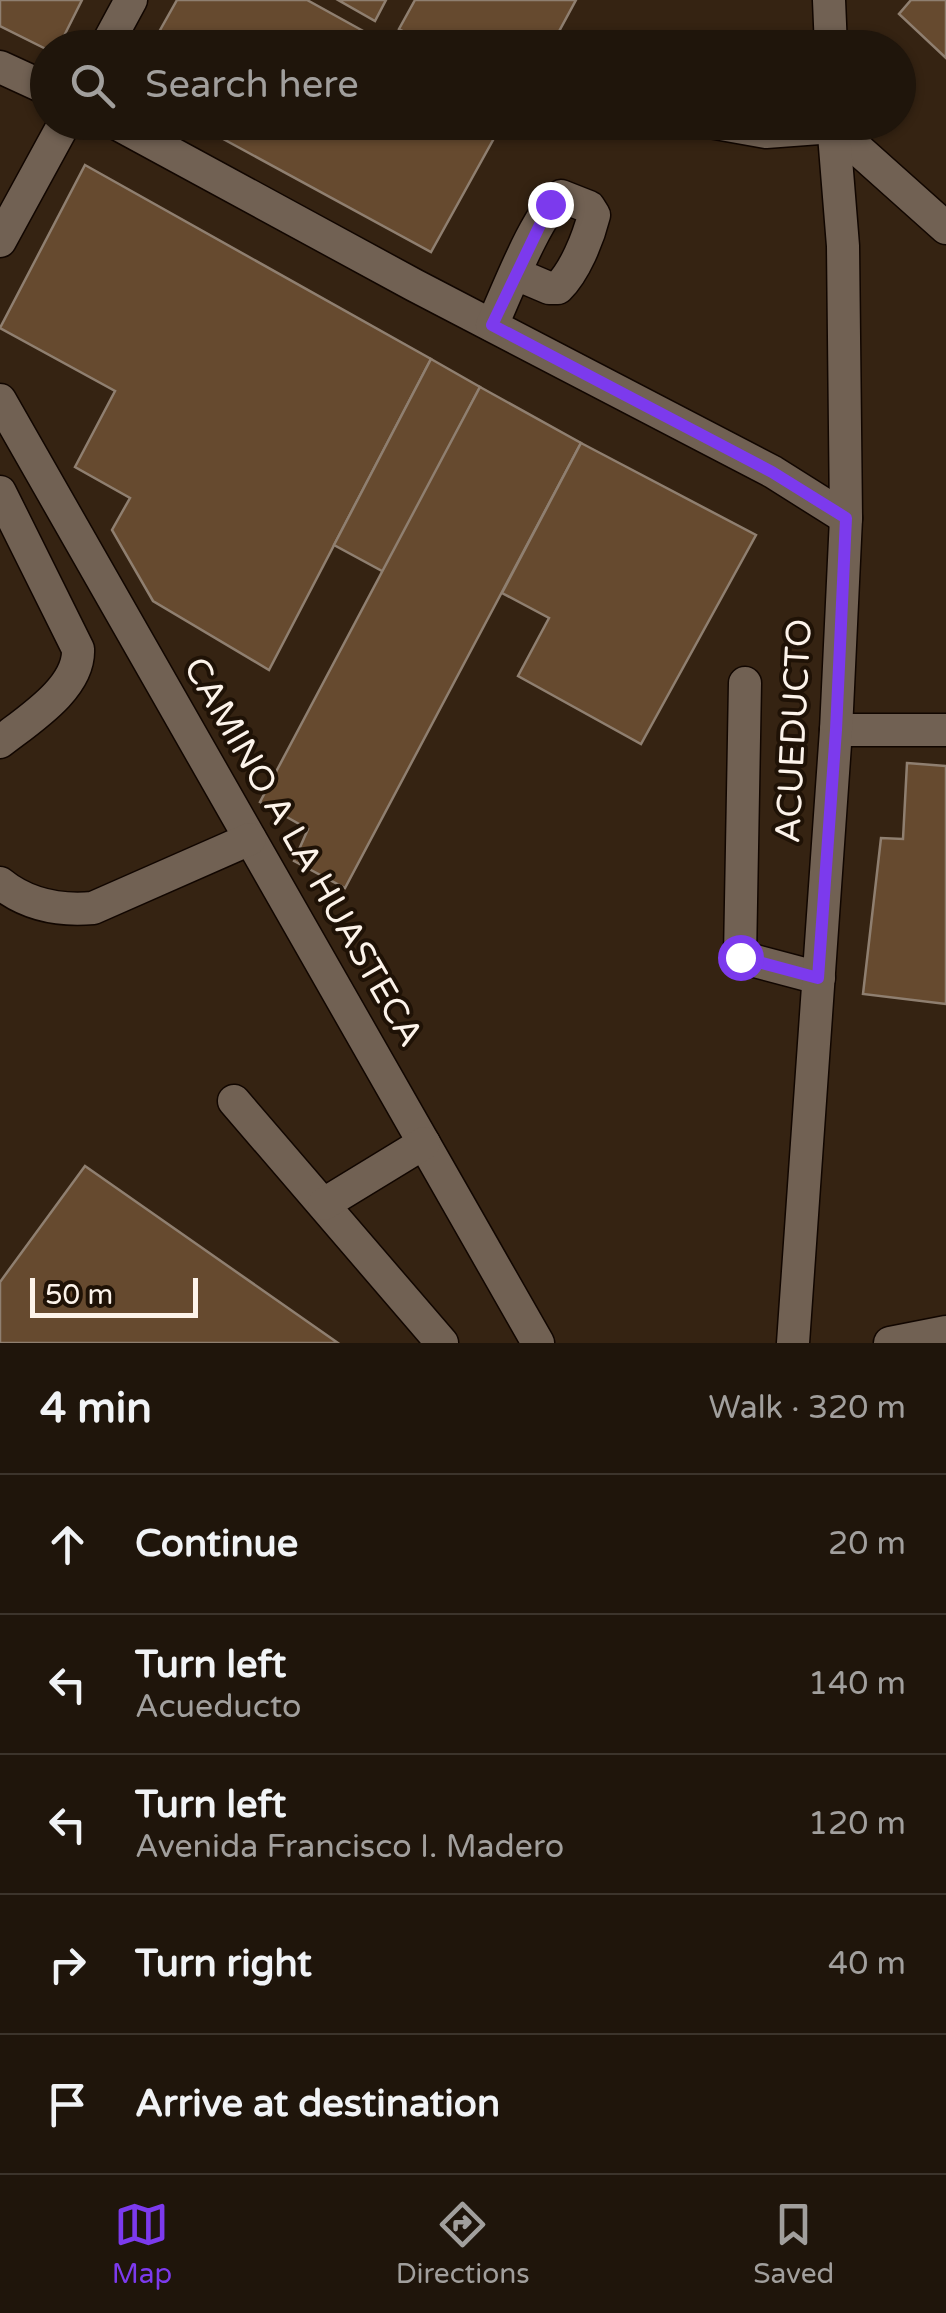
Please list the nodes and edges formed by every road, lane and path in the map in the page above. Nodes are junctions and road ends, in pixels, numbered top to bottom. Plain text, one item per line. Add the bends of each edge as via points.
1 (131, 0) edge
2 (829, 0) edge
3 (115, 30) edge
4 (830, 30) edge
5 (0, 66) edge
6 (30, 80) edge
7 (55, 140) edge
8 (148, 140) edge
9 (834, 140) edge
10 (849, 140) edge
11 (946, 228) edge
12 (0, 242) edge
13 (516, 274) dead end
14 (492, 325) junction
15 (0, 400) edge
16 (0, 492) edge
17 (846, 518) junction
18 (745, 683) dead end
19 (836, 730) junction
20 (946, 730) edge
21 (0, 742) edge
22 (250, 839) junction
23 (0, 882) edge
24 (818, 978) junction
25 (234, 1102) dead end
26 (424, 1143) junction
27 (324, 1204) junction
28 (946, 1332) edge
29 (442, 1343) edge
30 (538, 1343) edge
31 (792, 1343) edge
32 (890, 1343) edge

1 - 3 street
2 - 4 street
5 - 6 street
7 - 12 street
8 - 14 street
9 - 17 street, ACUEDUCTO via 843,246
10 - 11 street
13 - 14 street
14 - 17 street
15 - 22 street, CAMINO A LA HUASTECA
16 - 21 street via 79,662 67,683
17 - 19 street, ACUEDUCTO
18 - 24 street via 740,957
19 - 20 street
19 - 24 street, ACUEDUCTO
22 - 23 street via 93,908 41,905
22 - 26 street, CAMINO A LA HUASTECA
24 - 31 street, ACUEDUCTO
25 - 27 street
26 - 27 street
26 - 30 street, CAMINO A LA HUASTECA
27 - 29 street
28 - 32 street

